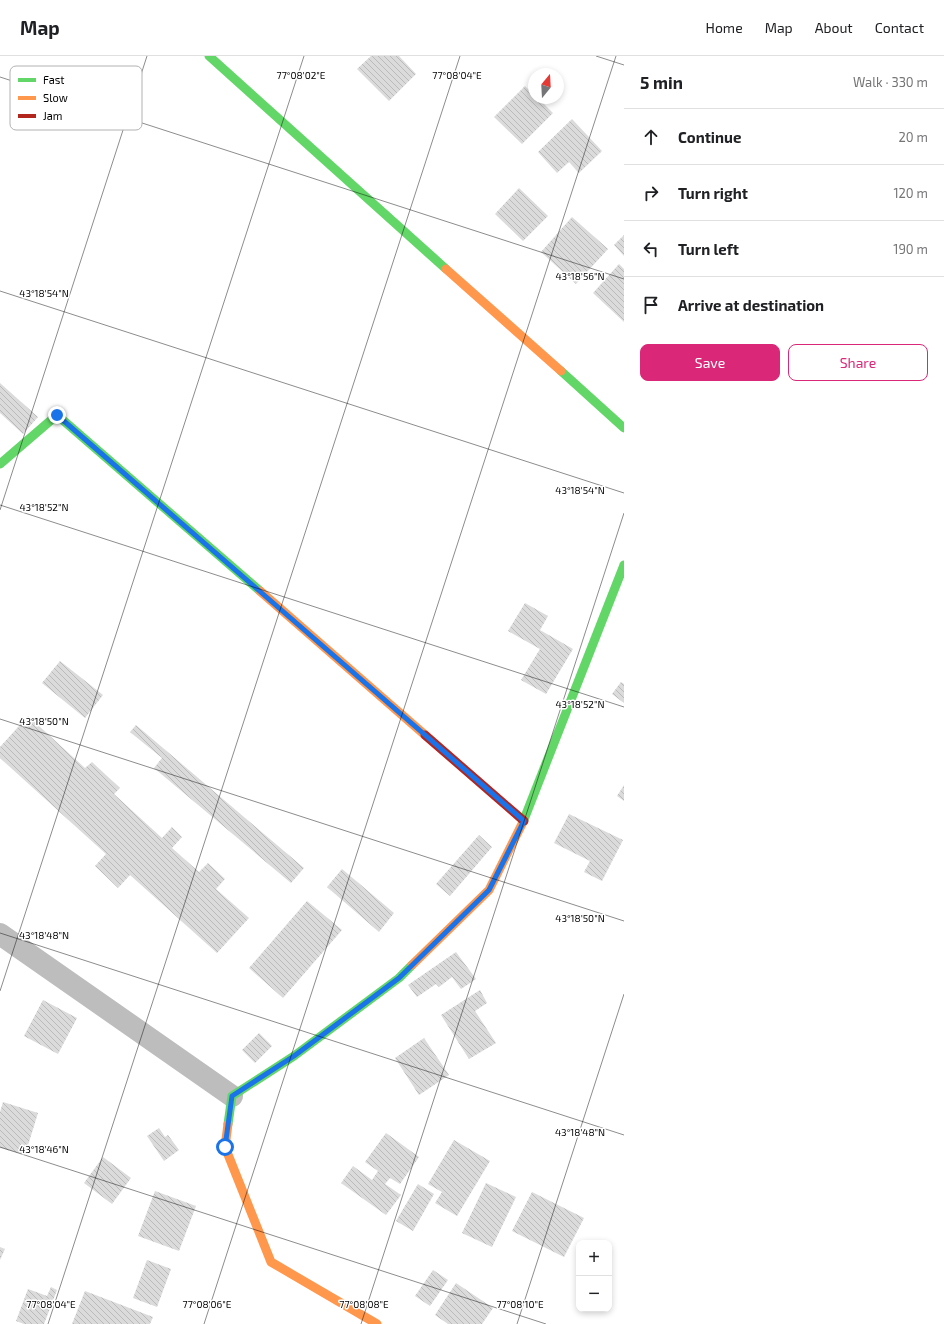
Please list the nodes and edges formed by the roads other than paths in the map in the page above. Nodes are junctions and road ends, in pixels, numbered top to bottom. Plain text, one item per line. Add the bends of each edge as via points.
1 (209, 56) edge
2 (624, 428) edge
3 (0, 464) edge
4 (624, 565) edge
5 (524, 821) junction
6 (0, 934) edge
7 (232, 1096) junction
8 (377, 1324) edge

1 - 2 street
3 - 5 street via 57,415
4 - 5 street
5 - 7 street via 489,890 399,978 294,1056
6 - 7 street
7 - 8 street via 225,1147 271,1262

